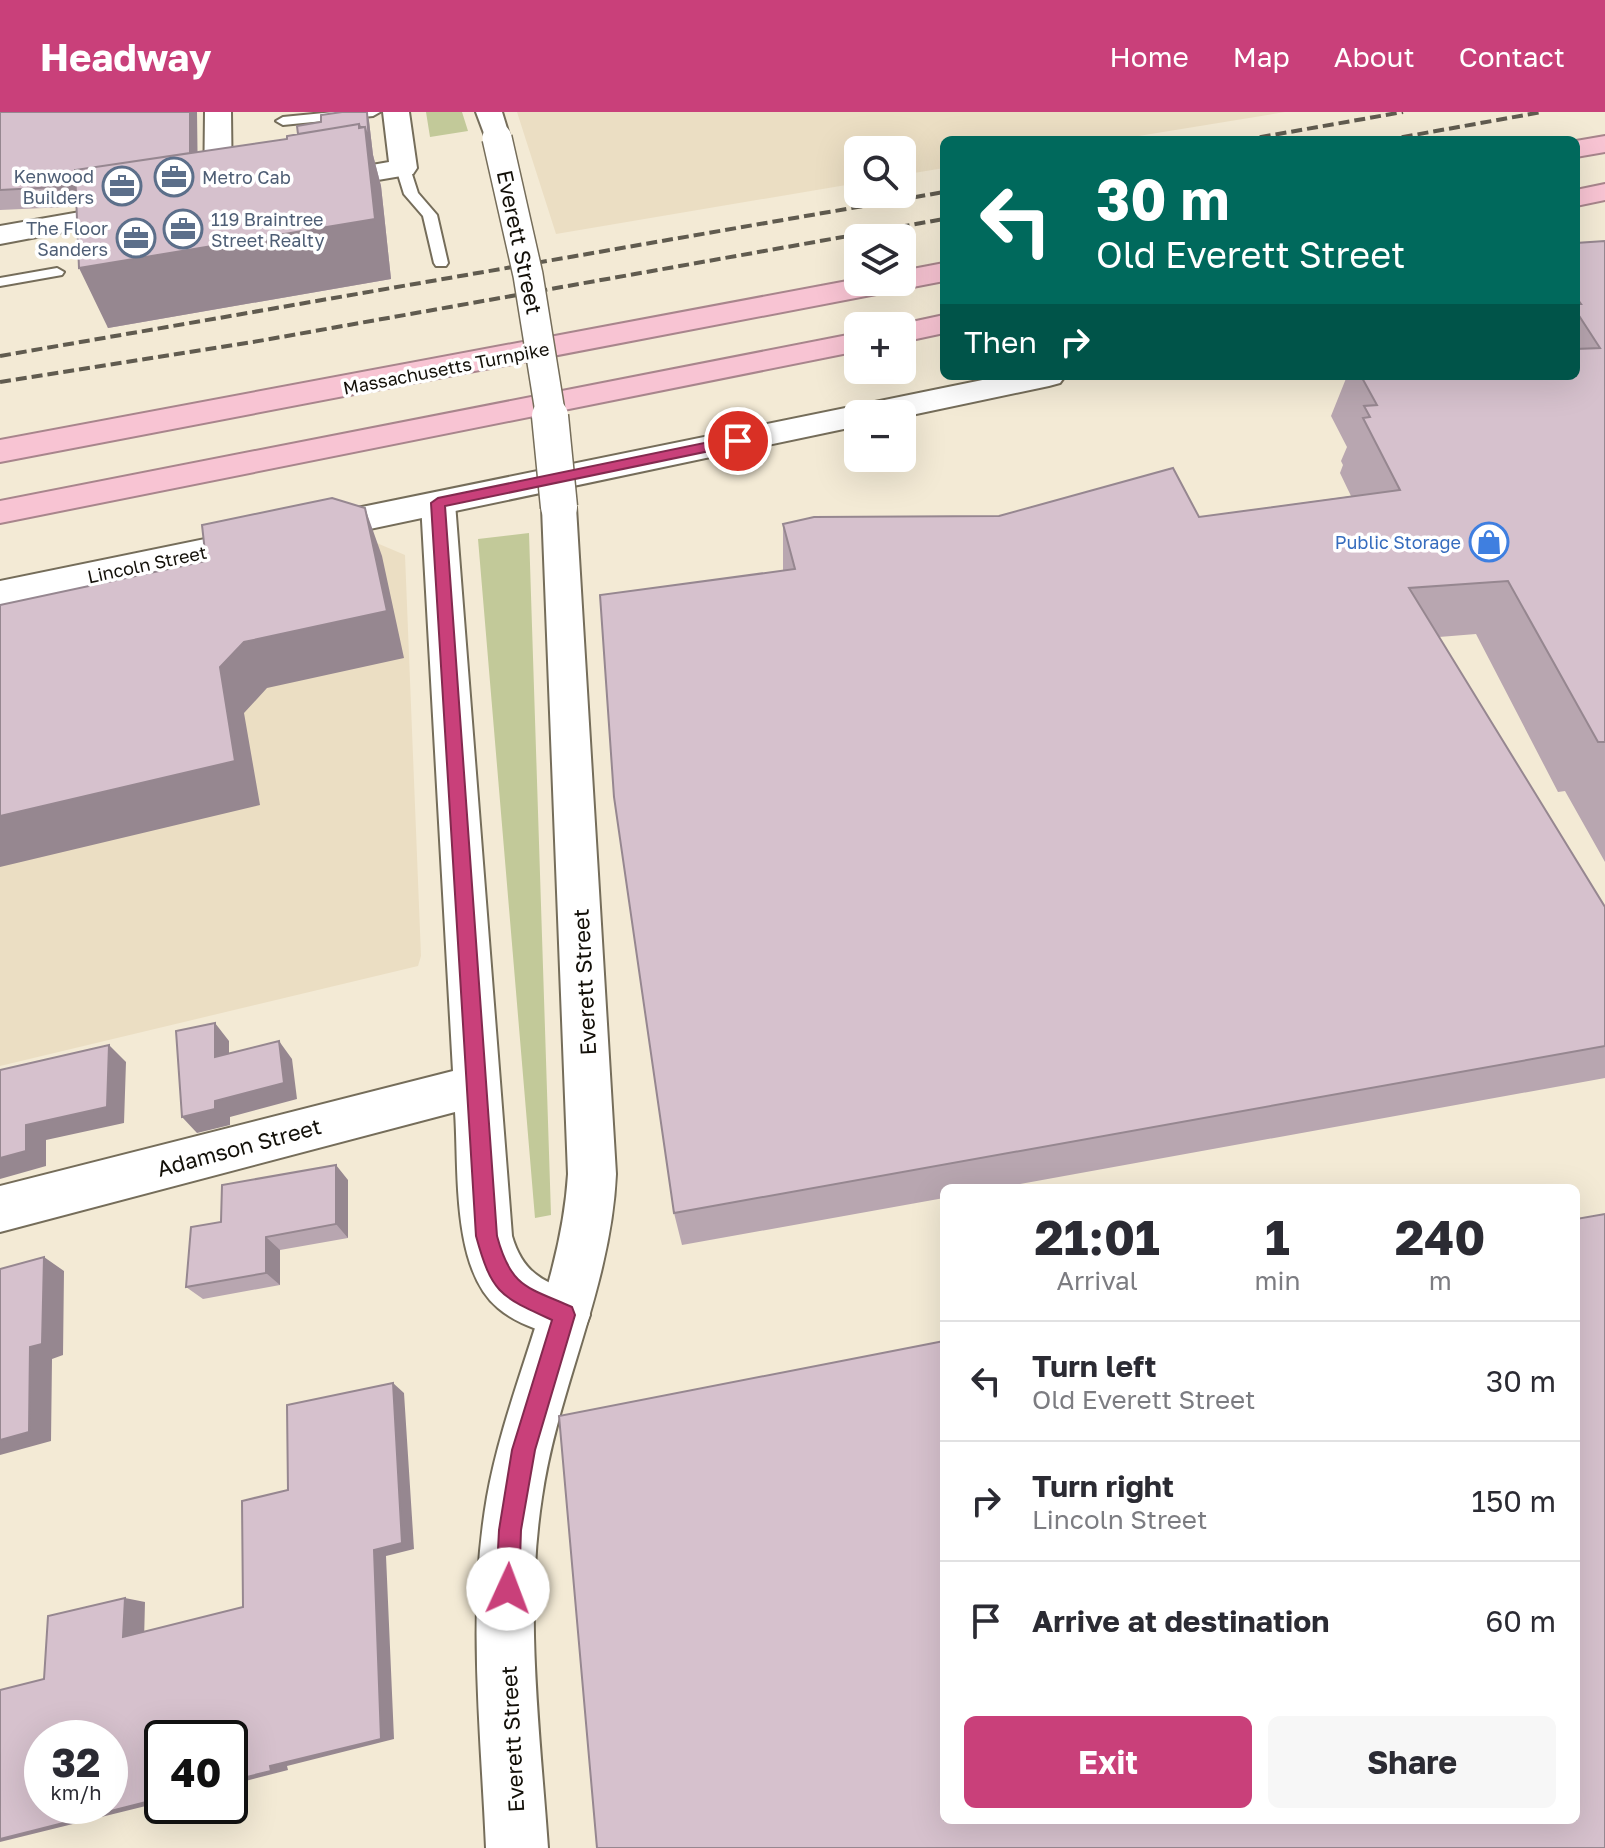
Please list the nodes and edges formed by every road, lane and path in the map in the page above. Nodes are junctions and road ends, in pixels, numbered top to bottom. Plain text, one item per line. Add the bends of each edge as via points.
1 (218, 112) edge
2 (373, 112) edge
3 (396, 112) edge
4 (283, 123) edge
5 (493, 125) edge
6 (1605, 144) edge
7 (1580, 148) edge
8 (403, 168) junction
9 (292, 186) edge
10 (1605, 192) edge
11 (248, 193) edge
12 (218, 197) junction
13 (1580, 197) edge
14 (0, 235) edge
15 (441, 263) dead end
16 (57, 272) dead end
17 (940, 273) edge
18 (916, 277) edge
19 (0, 282) edge
20 (844, 291) edge
21 (940, 325) edge
22 (916, 330) edge
23 (844, 345) edge
24 (1030, 380) edge
25 (916, 404) edge
26 (844, 419) edge
27 (0, 451) edge
28 (438, 503) junction
29 (0, 512) edge
30 (0, 594) edge
31 (477, 1086) junction
32 (0, 1209) edge
33 (565, 1315) junction
34 (517, 1848) edge

1 - 12 street
2 - 4 lane
3 - 8 street
5 - 33 street, Everett Street, bridge via 547,377 559,507 592,1174 589,1226
6 - 7 highway
8 - 9 street
8 - 15 lane via 411,194 430,215
10 - 13 highway
11 - 12 street
12 - 14 street
16 - 19 lane
17 - 18 highway
20 - 27 highway, Massachusetts Turnpike
21 - 22 highway
23 - 29 highway
24 - 25 street
26 - 28 street, Lincoln Street
28 - 30 street, Lincoln Street
28 - 31 street
31 - 32 street, Adamson Street
31 - 33 street via 487,1236 495,1268 511,1290
33 - 34 street, Everett Street via 523,1450 510,1530 507,1619

